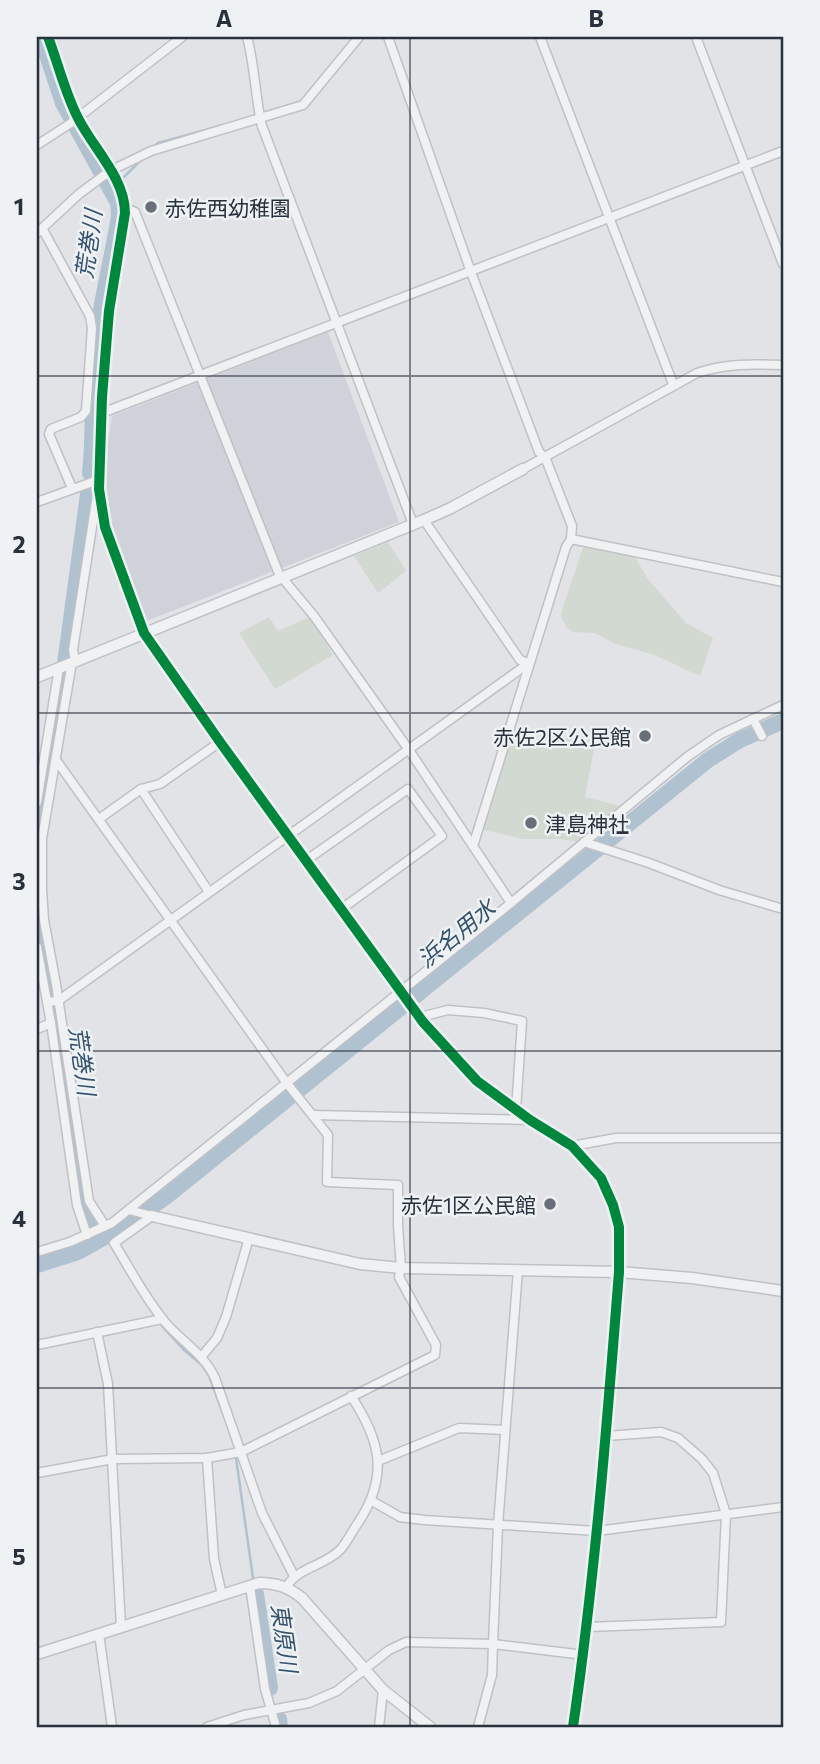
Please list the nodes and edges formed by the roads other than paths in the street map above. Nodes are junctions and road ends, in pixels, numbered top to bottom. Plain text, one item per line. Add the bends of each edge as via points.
1 (48, 37) edge
2 (182, 37) edge
3 (247, 37) edge
4 (359, 37) edge
5 (388, 37) edge
6 (540, 37) edge
7 (696, 37) edge
8 (74, 119) junction
9 (260, 119) junction
10 (37, 145) edge
11 (783, 151) edge
12 (746, 166) junction
13 (110, 171) junction
14 (125, 207) junction
15 (608, 219) junction
16 (40, 230) edge
17 (783, 264) edge
18 (471, 272) junction
19 (337, 324) junction
20 (783, 365) edge
21 (201, 375) junction
22 (673, 384) junction
23 (103, 413) junction
24 (545, 457) junction
25 (523, 468) joint
26 (99, 484) junction
27 (72, 488) junction
28 (37, 502) edge
29 (418, 522) junction
30 (571, 539) junction
31 (284, 577) junction
32 (783, 582) edge
33 (144, 633) junction
34 (529, 663) junction
35 (67, 664) junction
36 (37, 677) edge
37 (783, 705) edge
38 (753, 722) junction
39 (762, 736) dead end
40 (220, 742) junction
41 (409, 750) junction
42 (56, 760) junction
43 (141, 789) junction
44 (37, 802) edge
45 (99, 819) junction
46 (289, 837) junction
47 (588, 844) junction
48 (472, 846) junction
49 (305, 861) junction
50 (209, 892) junction
51 (512, 903) junction
52 (783, 909) edge
53 (340, 910) junction
54 (171, 920) junction
55 (37, 947) edge
56 (401, 994) junction
57 (52, 1002) junction
58 (420, 1017) junction
59 (51, 1023) junction
60 (37, 1029) edge
61 (288, 1084) junction
62 (516, 1110) junction
63 (313, 1115) junction
64 (530, 1120) junction
65 (783, 1138) edge
66 (572, 1146) junction
67 (129, 1210) junction
68 (152, 1216) junction
69 (105, 1226) junction
70 (87, 1235) junction
71 (249, 1238) junction
72 (37, 1252) edge
73 (401, 1268) junction
74 (518, 1270) junction
75 (619, 1272) junction
76 (783, 1291) edge
77 (162, 1319) junction
78 (97, 1332) junction
79 (37, 1345) edge
80 (202, 1356) junction
81 (351, 1396) junction
82 (505, 1430) junction
83 (606, 1436) junction
84 (241, 1452) junction
85 (207, 1458) junction
86 (113, 1459) junction
87 (379, 1461) junction
88 (37, 1473) edge
89 (372, 1501) junction
90 (783, 1507) edge
91 (726, 1514) junction
92 (498, 1525) junction
93 (597, 1531) junction
94 (294, 1576) junction
95 (250, 1586) junction
96 (287, 1587) junction
97 (222, 1595) junction
98 (121, 1627) junction
99 (587, 1627) junction
100 (99, 1634) junction
101 (493, 1644) junction
102 (37, 1654) edge
103 (584, 1655) junction
104 (366, 1670) junction
105 (383, 1690) junction
106 (272, 1709) junction
107 (112, 1727) edge
108 (206, 1727) edge
109 (276, 1727) edge
110 (379, 1727) edge
111 (430, 1727) edge
112 (478, 1727) edge
113 (573, 1727) edge

1 - 8 street
2 - 8 street
3 - 9 street
4 - 9 street via 303,105
5 - 18 street
6 - 15 street
7 - 12 street
8 - 10 street
8 - 13 street
9 - 13 street via 151,151
9 - 19 street
11 - 12 street
12 - 15 street
12 - 17 street
13 - 14 street via 122,189
13 - 16 street
14 - 21 street via 135,212
14 - 23 street via 109,312
15 - 18 street
15 - 22 street
16 - 27 street via 87,309 92,328 86,411 49,434
18 - 19 street
18 - 24 street
19 - 21 street
19 - 29 street
20 - 22 street via 718,366
21 - 23 street
21 - 31 street
22 - 24 street
23 - 26 street
24 - 25 street
24 - 30 street via 572,526
25 - 29 street
26 - 27 street
26 - 33 street via 104,527
26 - 35 street
27 - 28 street
29 - 31 street
29 - 34 street via 520,660
30 - 32 street
30 - 34 street
31 - 33 street
31 - 41 street
33 - 35 street
33 - 40 street
34 - 41 street
34 - 48 street
35 - 36 street
35 - 42 street
35 - 44 street
37 - 38 street
38 - 39 street
38 - 47 street via 719,736 687,757
40 - 43 street via 160,784
40 - 46 street
41 - 46 street
41 - 48 street
42 - 45 street
42 - 57 street via 42,839 41,890
43 - 45 street
43 - 50 street
45 - 54 street
46 - 49 street
46 - 50 street
47 - 51 street
47 - 52 street
48 - 51 street
49 - 53 street
49 - 53 street via 408,789 442,835
50 - 54 street
51 - 56 street
53 - 56 street
54 - 57 street
54 - 61 street
55 - 57 street
56 - 58 street
56 - 61 street
57 - 59 street
57 - 69 street via 89,1201
58 - 62 street via 477,1081
58 - 62 street via 448,1010 522,1021
59 - 60 street
59 - 70 street via 78,1205
61 - 63 street
61 - 67 street
62 - 64 street
63 - 64 street
63 - 73 street via 328,1135 327,1182 398,1185
64 - 66 street
65 - 66 street via 616,1138
66 - 75 street via 601,1178 613,1205 620,1238
67 - 68 street
67 - 69 street
68 - 71 street
68 - 77 street via 114,1243
69 - 70 street
70 - 72 street
71 - 73 street via 360,1265
71 - 80 street via 226,1317
73 - 74 street
73 - 81 street via 400,1282 436,1345 435,1355
74 - 75 street
74 - 82 street
75 - 76 street
75 - 83 street
77 - 78 street
77 - 80 street
78 - 79 street
78 - 86 street via 108,1384
80 - 84 street via 215,1378
81 - 84 street
81 - 87 street via 370,1427
82 - 87 street via 459,1428
82 - 92 street
83 - 91 street via 661,1432 678,1438 713,1473
83 - 93 street
84 - 85 street
84 - 94 street via 262,1513
85 - 86 street
85 - 97 street via 214,1559
86 - 88 street
86 - 98 street
87 - 89 street
89 - 92 street via 400,1517
89 - 94 street via 340,1550
90 - 91 street
91 - 93 street
91 - 99 street via 721,1622
92 - 93 street
92 - 101 street
93 - 99 street
94 - 96 street
95 - 96 street
95 - 97 street
95 - 106 street
96 - 104 street
97 - 98 street
98 - 100 street
99 - 103 street
100 - 102 street
100 - 107 street
101 - 103 street
101 - 104 street via 407,1642 389,1650
101 - 112 street via 492,1675
103 - 113 street
104 - 105 street
104 - 106 street via 337,1691 309,1703
105 - 110 street
105 - 111 street
106 - 108 street
106 - 109 street

